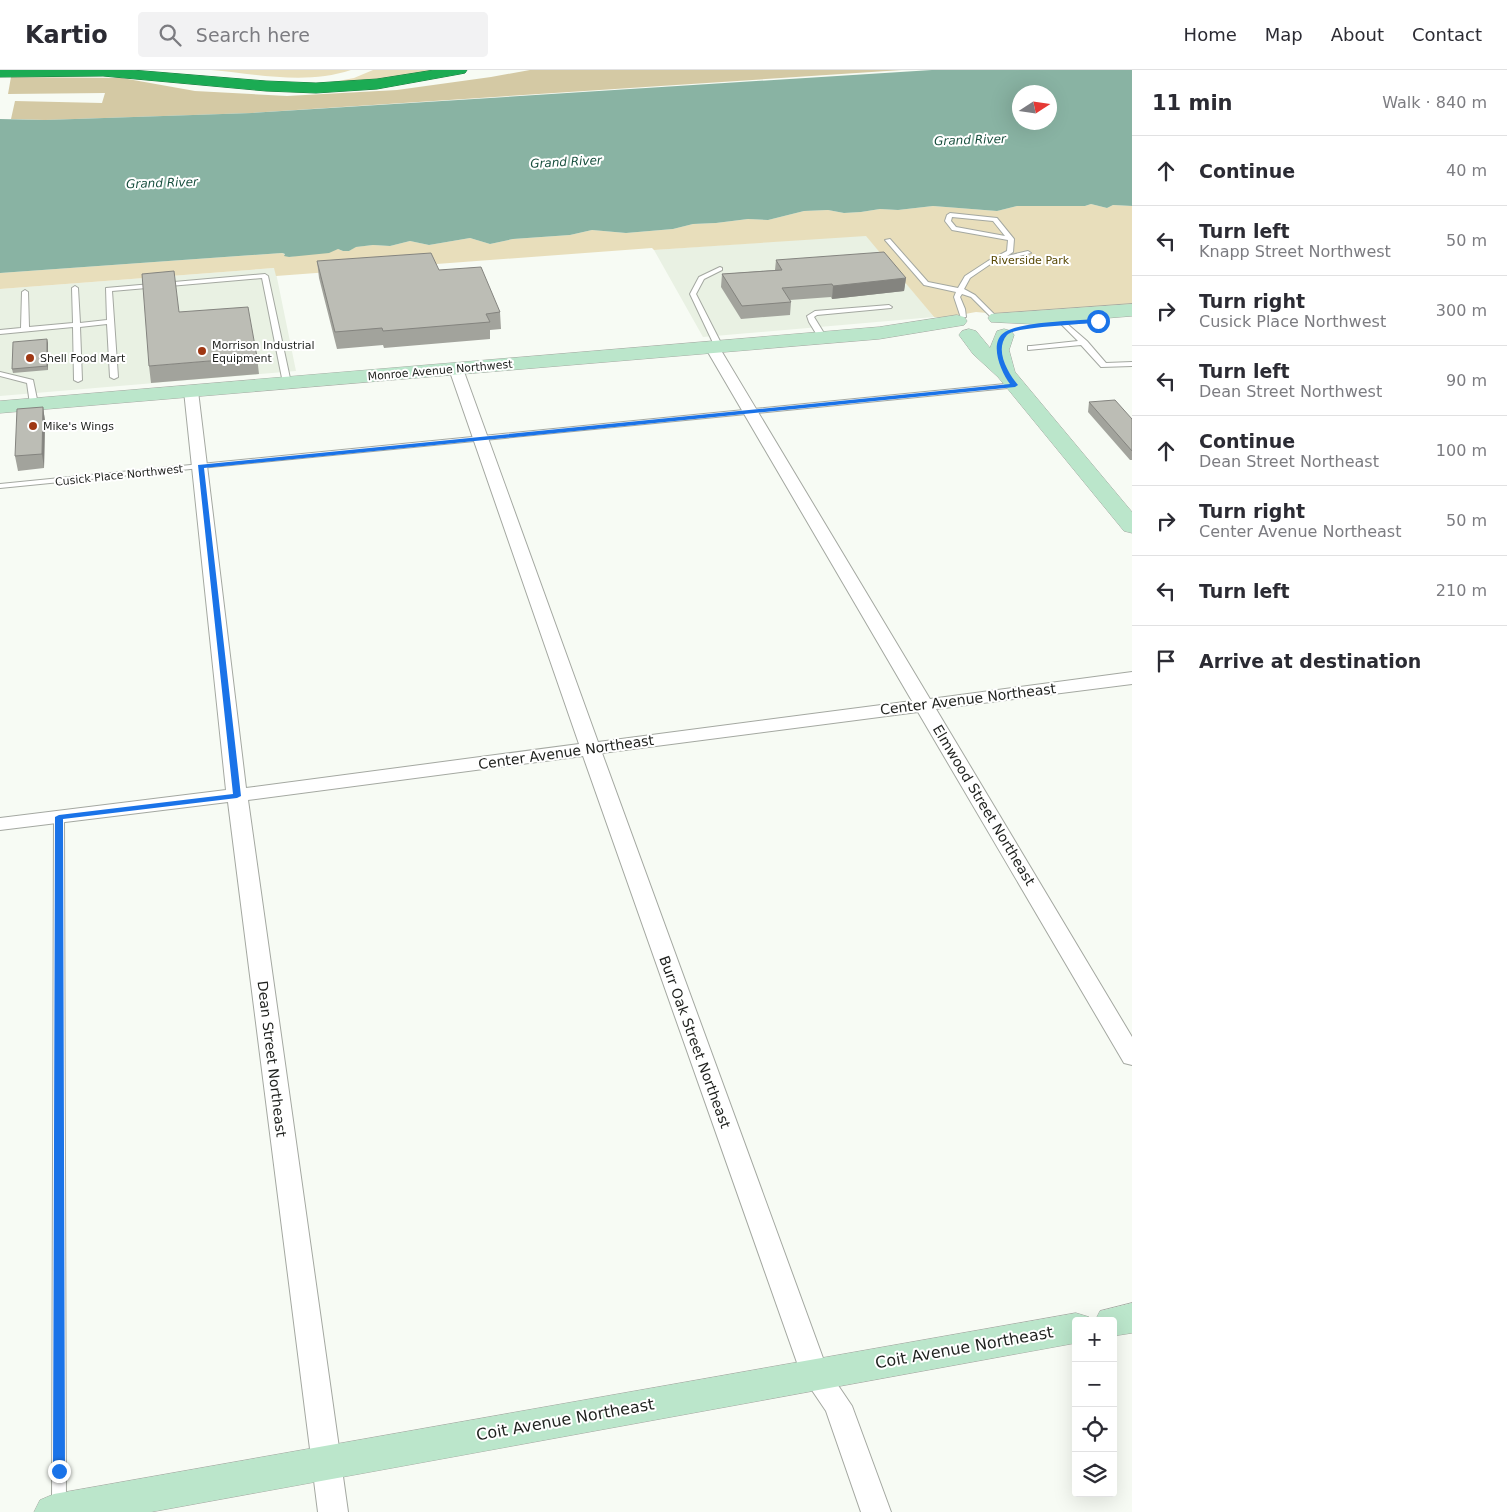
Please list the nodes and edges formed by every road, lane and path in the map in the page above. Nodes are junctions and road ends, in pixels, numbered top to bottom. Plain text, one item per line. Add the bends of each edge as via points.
1 (163, 70) edge
2 (364, 70) edge
3 (460, 70) edge
4 (0, 73) edge
5 (946, 207) dead end
6 (950, 215) junction
7 (1011, 239) junction
8 (888, 240) dead end
9 (1028, 253) dead end
10 (990, 262) junction
11 (720, 269) dead end
12 (75, 288) dead end
13 (962, 291) junction
14 (25, 292) dead end
15 (889, 307) dead end
16 (1132, 310) edge
17 (1132, 318) edge
18 (1061, 320) junction
19 (110, 322) junction
20 (76, 325) junction
21 (1001, 325) junction
22 (963, 327) junction
23 (25, 330) junction
24 (0, 332) edge
25 (822, 338) junction
26 (1084, 343) junction
27 (716, 347) junction
28 (1031, 348) dead end
29 (1132, 364) edge
30 (456, 369) junction
31 (0, 374) edge
32 (114, 376) dead end
33 (1010, 379) junction
34 (78, 380) dead end
35 (287, 383) junction
36 (191, 391) junction
37 (34, 404) junction
38 (0, 407) edge
39 (749, 411) junction
40 (481, 438) junction
41 (200, 466) junction
42 (0, 486) edge
43 (1132, 526) edge
44 (1132, 678) edge
45 (924, 705) junction
46 (590, 749) junction
47 (237, 796) junction
48 (59, 817) junction
49 (0, 824) edge
50 (1132, 1057) edge
51 (1132, 1318) edge
52 (1117, 1320) edge
53 (1072, 1329) edge
54 (815, 1374) junction
55 (326, 1463) junction
56 (57, 1512) edge
57 (333, 1512) edge
58 (876, 1512) edge

1 - 2 highway via 310,81 345,77
3 - 4 highway via 377,84 316,88 103,72
5 - 6 lane
6 - 7 lane via 995,219
6 - 7 lane via 948,221 954,229
7 - 10 lane via 1010,252
8 - 13 lane via 926,284
9 - 10 lane
10 - 13 lane via 967,277
11 - 27 lane via 701,278 693,294
12 - 20 lane
13 - 21 lane via 972,296
13 - 22 lane via 957,297 962,309
14 - 23 lane
15 - 25 lane via 815,313 810,316
16 - 18 main road
17 - 18 main road
18 - 21 main road via 1033,326
18 - 26 lane
19 - 20 lane
19 - 32 lane
19 - 35 lane via 108,289 265,276
20 - 23 lane
20 - 34 lane
21 - 22 main road, Monroe Avenue Northwest via 992,338
21 - 33 main road via 999,350
22 - 25 main road, Monroe Avenue Northwest
22 - 33 main road via 980,350
23 - 24 lane
25 - 27 main road, Monroe Avenue Northwest
26 - 28 lane
26 - 29 lane via 1104,365
27 - 30 main road, Monroe Avenue Northwest
27 - 39 street, Elmwood Street Northeast
30 - 35 main road, Monroe Avenue Northwest
30 - 40 street, Burr Oak Street Northeast
31 - 37 lane via 30,382
33 - 39 lane, Cusick Place Northwest
33 - 43 main road
35 - 36 main road, Monroe Avenue Northwest
36 - 37 main road, Monroe Avenue Northwest
36 - 41 street, Dean Street Northeast
37 - 38 main road, Monroe Avenue Northwest
39 - 40 lane, Cusick Place Northwest
39 - 45 street, Elmwood Street Northeast
40 - 41 lane, Cusick Place Northwest
40 - 46 street, Burr Oak Street Northeast
41 - 42 lane, Cusick Place Northwest
41 - 47 street, Dean Street Northeast
44 - 45 street, Center Avenue Northeast
45 - 46 street, Center Avenue Northeast
45 - 50 street, Elmwood Street Northeast
46 - 47 street, Center Avenue Northeast
46 - 54 street, Burr Oak Street Northeast
47 - 48 street, Center Avenue Northeast
47 - 55 street, Dean Street Northeast
48 - 49 street, Center Avenue Northeast
48 - 56 lane
51 - 52 main road
53 - 54 main road, Coit Avenue Northeast
54 - 55 main road, Coit Avenue Northeast
54 - 58 street, Burr Oak Street Northeast via 838,1406
55 - 56 main road, Coit Avenue Northeast
55 - 57 street, Dean Street Northeast

